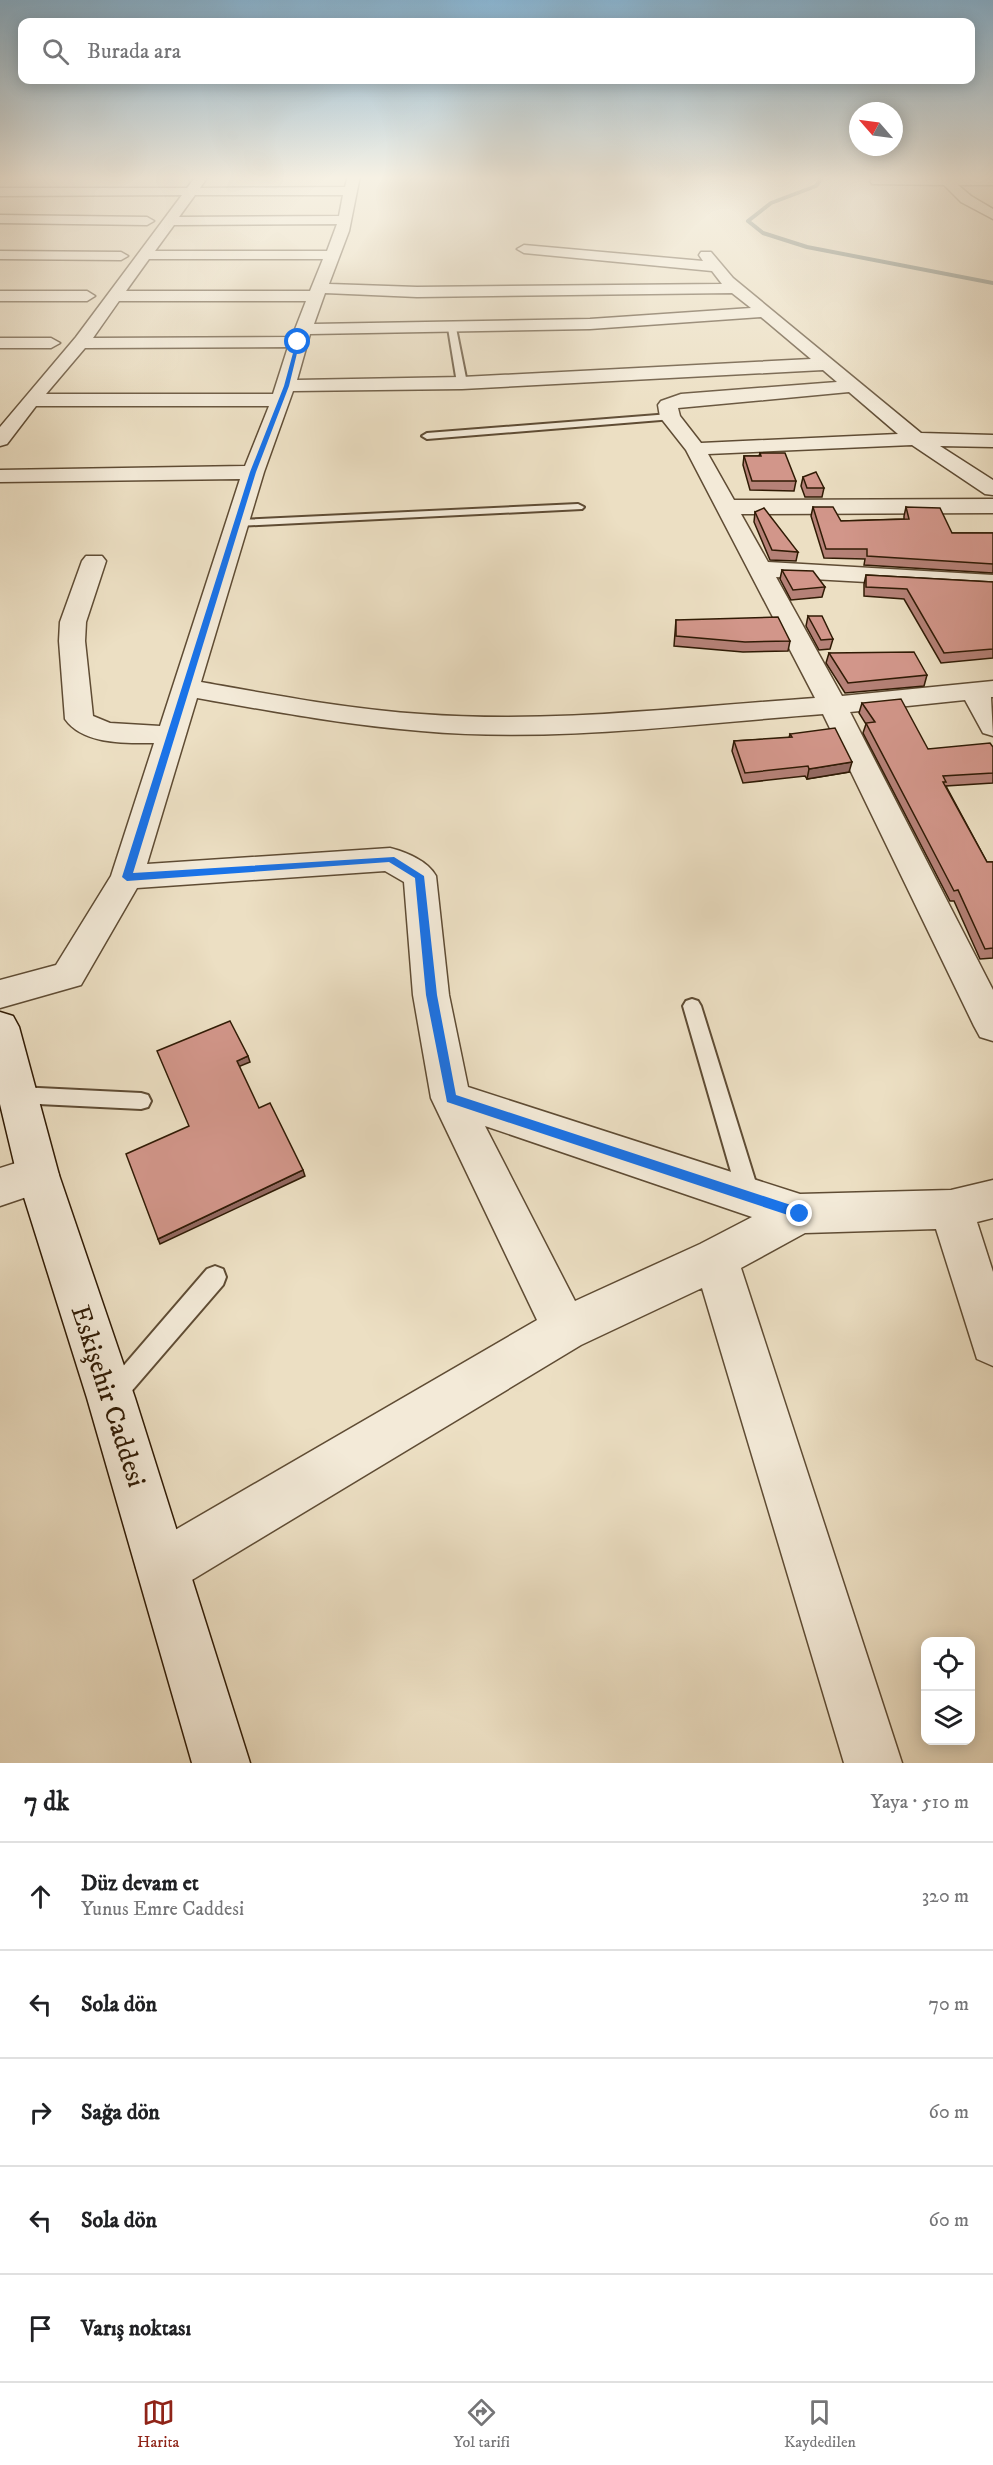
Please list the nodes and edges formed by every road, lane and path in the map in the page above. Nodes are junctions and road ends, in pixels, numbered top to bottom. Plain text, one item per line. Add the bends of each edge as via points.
1 (119, 258) edge
2 (143, 258) edge
3 (332, 258) edge
4 (667, 258) edge
5 (738, 288) junction
6 (318, 292) junction
7 (0, 296) edge
8 (87, 296) junction
9 (115, 296) junction
10 (766, 312) junction
11 (73, 315) dead end
12 (452, 328) junction
13 (302, 335) junction
14 (0, 343) edge
15 (79, 343) junction
16 (37, 361) dead end
17 (826, 364) junction
18 (462, 383) junction
19 (852, 386) junction
20 (283, 393) junction
21 (31, 400) junction
22 (670, 417) junction
23 (427, 436) dead end
24 (916, 439) junction
25 (0, 441) edge
26 (993, 441) edge
27 (694, 449) junction
28 (253, 472) junction
29 (0, 476) edge
30 (993, 489) edge
31 (993, 506) edge
32 (578, 507) dead end
33 (726, 507) junction
34 (238, 524) junction
35 (94, 561) dead end
36 (757, 568) junction
37 (993, 582) edge
38 (188, 688) junction
39 (983, 690) edge
40 (834, 705) junction
41 (993, 727) edge
42 (173, 735) junction
43 (127, 877) junction
44 (981, 976) edge
45 (0, 994) edge
46 (692, 1006) dead end
47 (993, 1026) edge
48 (0, 1027) edge
49 (18, 1095) junction
50 (451, 1098) junction
51 (141, 1101) dead end
52 (19, 1181) edge
53 (749, 1197) junction
54 (972, 1204) edge
55 (800, 1214) junction
56 (716, 1259) junction
57 (215, 1277) dead end
58 (565, 1329) junction
59 (993, 1343) edge
60 (111, 1398) junction
61 (163, 1568) junction
62 (222, 1763) edge
63 (873, 1763) edge

1 - 8 street
2 - 9 street
3 - 6 street
4 - 5 street via 711,261
5 - 6 street
5 - 10 street
6 - 9 street
6 - 13 street
7 - 8 street
8 - 11 street
9 - 15 street
10 - 12 street via 590,324
10 - 17 street
12 - 13 street
12 - 18 lane
13 - 15 street
13 - 20 street
14 - 16 street via 55,338
15 - 21 street
17 - 18 street
17 - 19 street
18 - 20 street
19 - 22 street via 681,400 668,405
19 - 24 street
20 - 21 street
20 - 28 street
21 - 25 street
22 - 23 lane
22 - 27 street
24 - 26 street
24 - 27 street
24 - 30 street
27 - 33 street
28 - 29 street
28 - 34 street
31 - 33 street
32 - 34 lane
33 - 36 street
34 - 38 street
35 - 42 street via 74,622 72,641 79,719 103,731
36 - 37 street
36 - 40 street
38 - 40 street via 422,723 538,726
38 - 42 street
39 - 40 street
39 - 41 street
40 - 44 street
42 - 43 street
43 - 45 street via 68,975
43 - 50 street via 390,859 420,876 431,995
44 - 47 street
46 - 53 lane
48 - 49 street, Eskişehir Caddesi
49 - 51 lane
49 - 52 street, Eskişehir Caddesi
50 - 53 street
50 - 58 street
52 - 60 street, Eskişehir Caddesi
53 - 55 street
54 - 55 street
54 - 59 street
55 - 56 street
56 - 58 street
56 - 63 street
57 - 60 lane
58 - 61 street
60 - 61 street, Eskişehir Caddesi
61 - 62 street, Eskişehir Caddesi

